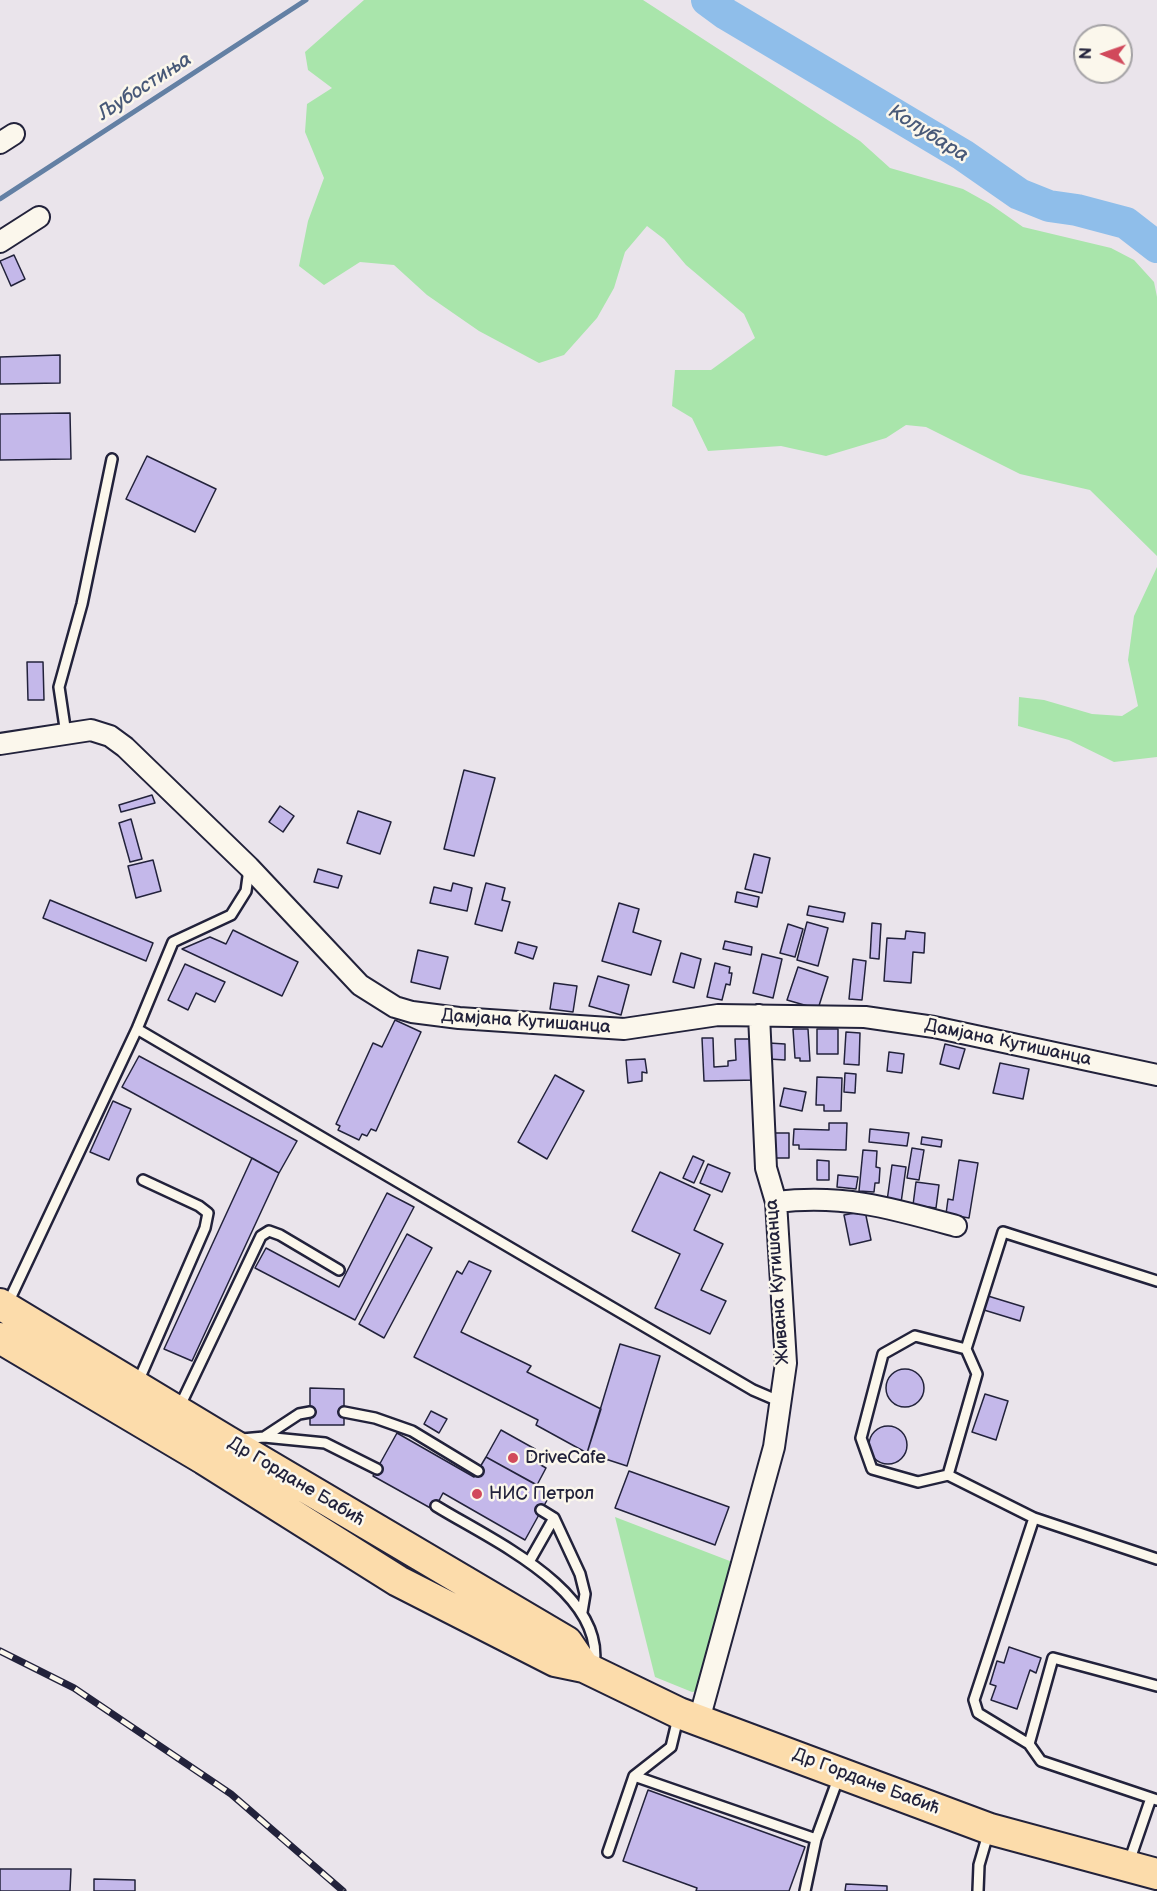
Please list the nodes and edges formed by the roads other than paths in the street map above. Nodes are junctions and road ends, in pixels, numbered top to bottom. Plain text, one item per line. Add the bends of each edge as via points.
1 (39, 217) dead end
2 (0, 242) edge
3 (112, 459) dead end
4 (66, 734) junction
5 (0, 744) edge
6 (249, 867) junction
7 (759, 1015) junction
8 (137, 1029) junction
9 (1157, 1075) edge
10 (143, 1180) dead end
11 (776, 1202) junction
12 (956, 1226) dead end
13 (339, 1270) dead end
14 (1157, 1281) edge
15 (3, 1306) edge
16 (0, 1338) edge
17 (966, 1349) junction
18 (129, 1398) junction
19 (781, 1402) junction
20 (178, 1412) junction
21 (310, 1412) dead end
22 (344, 1412) dead end
23 (264, 1437) junction
24 (227, 1441) junction
25 (377, 1469) dead end
26 (478, 1471) dead end
27 (948, 1475) junction
28 (436, 1506) dead end
29 (542, 1510) dead end
30 (554, 1518) junction
31 (1034, 1518) junction
32 (1157, 1559) edge
33 (529, 1562) junction
34 (582, 1612) junction
35 (588, 1669) junction
36 (1157, 1686) edge
37 (689, 1716) junction
38 (1029, 1744) junction
39 (840, 1772) junction
40 (634, 1776) junction
41 (1154, 1799) edge
42 (990, 1829) junction
43 (816, 1839) junction
44 (608, 1852) dead end
45 (1128, 1867) junction
46 (1157, 1874) edge
47 (805, 1891) edge
48 (978, 1891) edge

1 - 2 street
3 - 4 lane via 82,604 59,687
4 - 5 street, Дамјана Кутишанца
4 - 6 street, Дамјана Кутишанца via 91,730 110,736
6 - 7 street, Дамјана Кутишанца via 360,985 395,1007 412,1012 624,1029 698,1017
6 - 8 lane via 246,891 231,915 173,942
7 - 9 street, Дамјана Кутишанца via 865,1017 934,1027
7 - 11 street, Живана Кутишанца via 766,1168
8 - 15 lane
8 - 19 lane via 753,1390
10 - 18 lane via 208,1213 205,1228
11 - 12 street via 851,1201
11 - 19 street, Живана Кутишанца via 786,1363
13 - 20 lane via 280,1235 269,1231 261,1236
14 - 17 lane via 1003,1232
15 - 18 main road, Др Гордане Бабић
16 - 18 main road, Др Гордане Бабић
17 - 27 lane via 977,1374
17 - 27 lane via 915,1336 883,1354 861,1438 872,1469 918,1482
18 - 20 main road, Др Гордане Бабић
18 - 35 main road, Др Гордане Бабић via 204,1459 398,1581 555,1661
19 - 37 street, Живана Кутишанца via 774,1447
20 - 24 main road, Др Гордане Бабић
21 - 23 lane via 299,1414
22 - 26 lane via 412,1431
23 - 24 lane
23 - 25 lane via 325,1443
24 - 35 main road, Др Гордане Бабић via 567,1642
27 - 31 lane
28 - 33 lane
29 - 30 lane
30 - 33 lane
30 - 34 lane via 580,1574 585,1593
31 - 32 lane
31 - 38 lane via 974,1700 978,1713
33 - 34 lane
34 - 35 lane via 596,1656
35 - 37 main road, Др Гордане Бабић
36 - 38 lane via 1053,1658
37 - 39 main road, Др Гордане Бабић
37 - 40 lane via 671,1747
38 - 41 lane via 1041,1761
39 - 42 main road, Др Гордане Бабић
39 - 43 lane
40 - 43 lane
40 - 44 lane
41 - 45 lane
42 - 45 main road, Др Гордане Бабић
42 - 48 lane via 979,1865
43 - 47 lane
45 - 46 main road, Др Гордане Бабић

